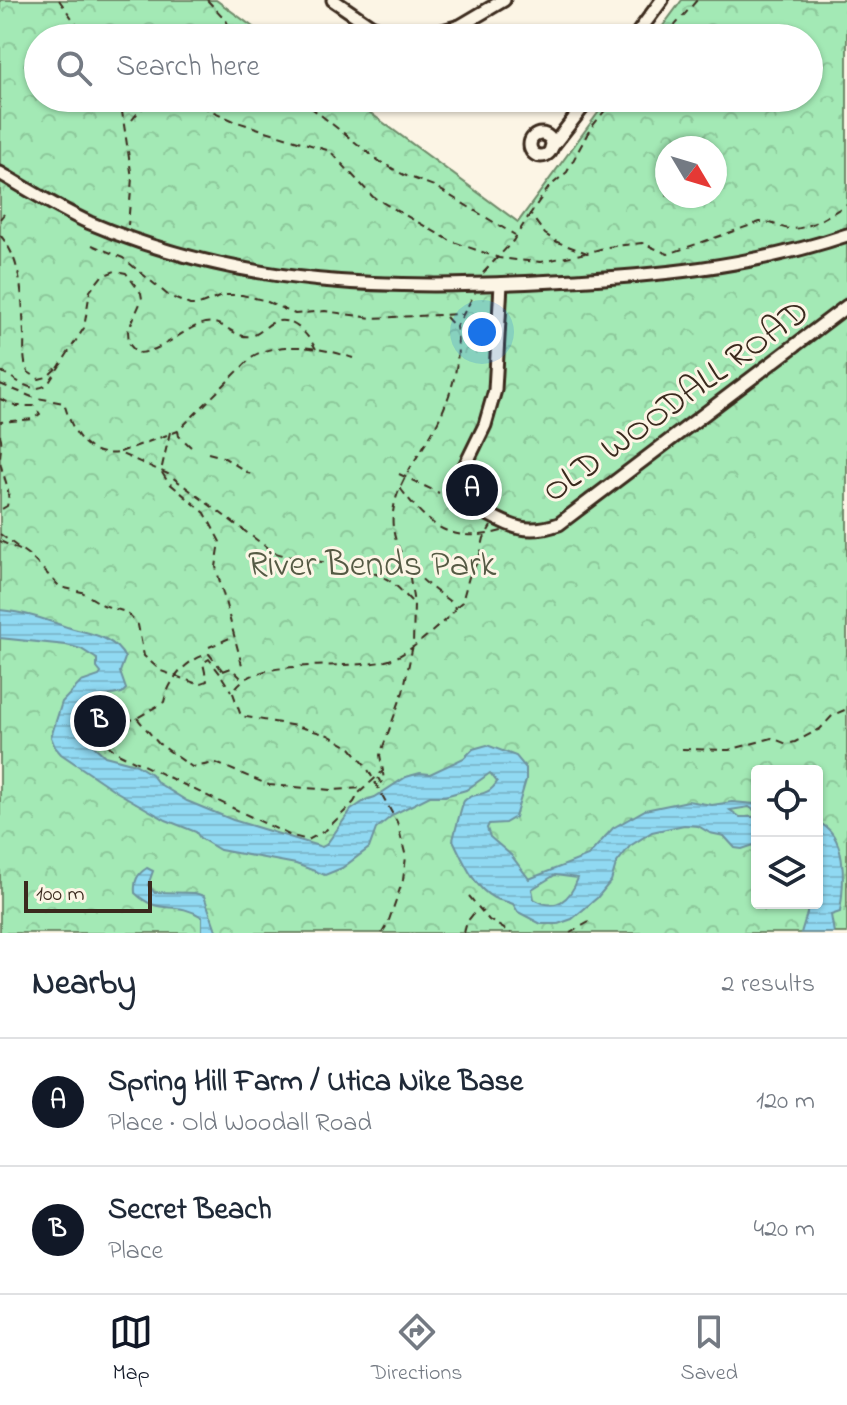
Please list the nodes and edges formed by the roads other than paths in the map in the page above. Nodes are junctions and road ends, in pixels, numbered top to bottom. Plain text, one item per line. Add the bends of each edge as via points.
1 (333, 0) edge
2 (504, 0) edge
3 (662, 0) edge
4 (368, 24) edge
5 (471, 24) edge
6 (644, 24) edge
7 (579, 112) edge
8 (543, 135) junction
9 (560, 137) junction
10 (550, 151) junction
11 (0, 173) edge
12 (847, 235) edge
13 (501, 284) junction
14 (847, 306) edge
15 (467, 469) junction
16 (439, 493) road end
17 (454, 493) junction
18 (479, 504) junction

1 - 4 street
2 - 5 street
3 - 6 street
7 - 9 street
8 - 9 street
8 - 10 street via 551,141
8 - 10 street via 531,141 531,151 541,156
9 - 10 street
11 - 13 street via 126,237 236,269 387,286
12 - 13 street via 757,260 688,271
13 - 15 street via 495,390
14 - 18 street, OLD WOODALL ROAD via 567,519 525,530 491,516
15 - 17 street
15 - 18 street, OLD WOODALL ROAD via 486,481 488,490
16 - 17 street
17 - 18 street, OLD WOODALL ROAD via 460,501

